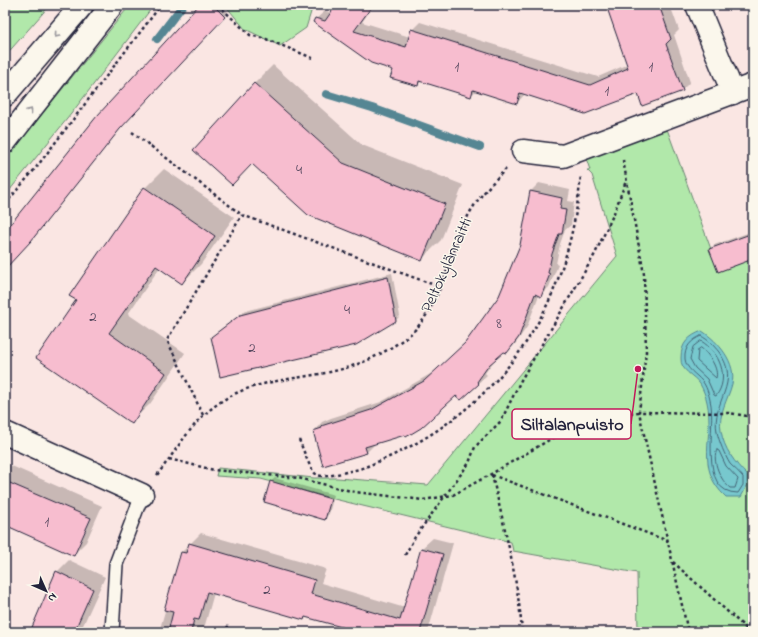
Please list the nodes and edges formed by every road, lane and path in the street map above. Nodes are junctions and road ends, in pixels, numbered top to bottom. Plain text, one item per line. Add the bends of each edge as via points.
1 (82, 5) edge
2 (112, 5) edge
3 (161, 5) edge
4 (218, 5) edge
5 (697, 5) edge
6 (315, 59) dead end
7 (753, 85) edge
8 (732, 93) junction
9 (5, 95) edge
10 (132, 132) dead end
11 (618, 136) junction
12 (5, 142) edge
13 (523, 151) joint
14 (574, 152) junction
15 (626, 180) junction
16 (5, 204) edge
17 (242, 215) junction
18 (440, 287) junction
19 (639, 412) junction
20 (203, 415) junction
21 (753, 417) edge
22 (5, 432) edge
23 (300, 440) dead end
24 (170, 459) junction
25 (492, 474) junction
26 (142, 495) junction
27 (444, 498) junction
28 (668, 541) junction
29 (405, 555) dead end
30 (673, 561) junction
31 (227, 626) dead end
32 (112, 632) edge
33 (231, 632) edge
34 (522, 632) edge
35 (688, 632) edge
36 (750, 632) edge

1 -> 9 street
12 -> 2 street
3 - 16 path via 36,168
4 - 6 path via 250,35
5 - 8 street
7 - 8 street
8 - 11 street
10 - 17 path
11 - 14 street
11 - 15 path
13 - 14 street via 563,156
13 - 18 path, Peltokylänraitti via 484,191 468,216
14 - 23 path via 581,176 569,247 542,316 504,372 476,400 438,431 362,469 318,475 313,472
15 - 19 path via 645,290 646,352
15 - 27 path via 595,254 521,380 501,421 475,447 469,463
17 - 18 path
17 - 20 path via 168,340
18 - 20 path, Peltokylänraitti via 426,314 409,335 387,349 355,365 242,390 221,401
19 - 21 path via 729,413
19 - 25 path via 602,415 573,426
19 - 28 path
20 - 24 path, Peltokylänraitti
22 - 26 street
24 - 26 path, Peltokylänraitti
24 - 27 path via 214,470 298,478 355,492 423,500
25 - 27 path
25 - 28 path
25 - 34 path via 507,538
26 - 32 lane via 116,564
27 - 29 path
28 - 30 path
30 - 35 path
30 - 36 path
31 - 33 path

